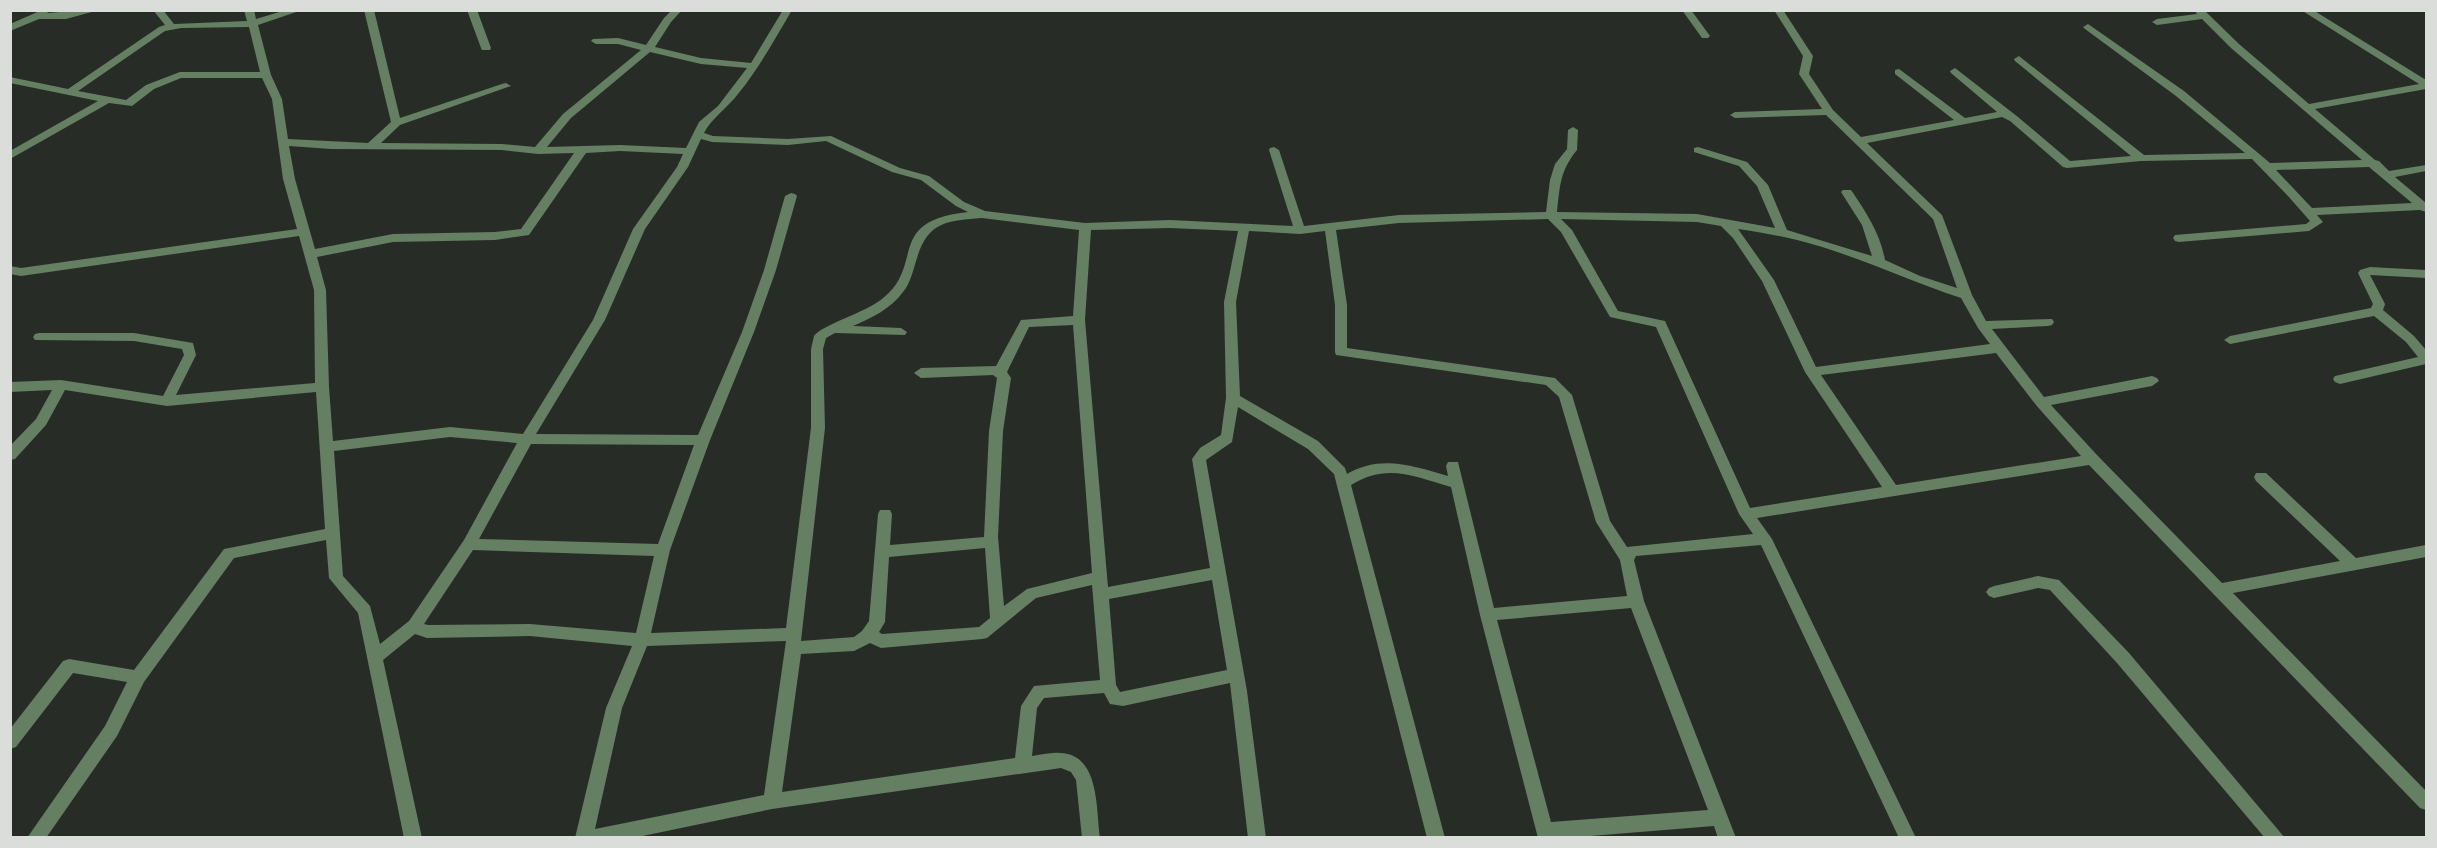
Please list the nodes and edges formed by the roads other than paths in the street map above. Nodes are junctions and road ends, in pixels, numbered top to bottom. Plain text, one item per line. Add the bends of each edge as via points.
1 (48, 10) edge
2 (95, 10) edge
3 (157, 10) edge
4 (249, 10) edge
5 (298, 10) edge
6 (369, 10) edge
7 (472, 10) edge
8 (678, 10) edge
9 (788, 10) edge
10 (1686, 10) edge
11 (1778, 10) edge
12 (2305, 10) edge
13 (2201, 13) edge
14 (268, 15) edge
15 (38, 16) junction
16 (2157, 22) dead end
17 (251, 24) junction
18 (171, 26) junction
19 (2088, 27) dead end
20 (10, 28) edge
21 (1705, 36) dead end
22 (596, 41) dead end
23 (486, 48) dead end
24 (648, 48) junction
25 (2019, 59) dead end
26 (754, 66) junction
27 (1955, 71) dead end
28 (1899, 72) dead end
29 (266, 75) junction
30 (10, 80) edge
31 (2427, 85) edge
32 (506, 86) dead end
33 (72, 90) junction
34 (109, 99) junction
35 (2308, 107) junction
36 (1829, 112) junction
37 (1735, 115) dead end
38 (2007, 115) junction
39 (1963, 122) junction
40 (396, 123) junction
41 (1573, 130) dead end
42 (698, 135) junction
43 (1860, 141) junction
44 (283, 142) junction
45 (371, 146) junction
46 (582, 150) junction
47 (1274, 150) dead end
48 (1698, 150) dead end
49 (538, 151) junction
50 (691, 151) junction
51 (10, 156) edge
52 (2255, 156) junction
53 (2141, 158) junction
54 (2375, 163) junction
55 (2264, 167) junction
56 (2427, 168) edge
57 (2387, 175) junction
58 (1846, 192) dead end
59 (791, 196) dead end
60 (2425, 207) edge
61 (2309, 212) junction
62 (983, 214) junction
63 (1551, 215) junction
64 (1724, 222) junction
65 (1330, 226) junction
66 (1085, 227) junction
67 (1244, 228) junction
68 (1300, 230) junction
69 (304, 232) junction
70 (1782, 232) junction
71 (2179, 238) dead end
72 (310, 254) junction
73 (1879, 262) junction
74 (10, 270) edge
75 (2427, 274) edge
76 (1966, 295) junction
77 (2376, 311) junction
78 (1079, 320) junction
79 (2048, 322) dead end
80 (1982, 325) junction
81 (833, 329) junction
82 (901, 332) dead end
83 (39, 337) dead end
84 (2230, 340) dead end
85 (1997, 348) junction
86 (2427, 359) edge
87 (1000, 372) junction
88 (1812, 372) junction
89 (921, 373) dead end
90 (2340, 379) dead end
91 (2152, 381) dead end
92 (61, 385) junction
93 (10, 387) edge
94 (322, 387) junction
95 (1233, 398) junction
96 (167, 401) junction
97 (2041, 402) junction
98 (527, 439) junction
99 (703, 440) junction
100 (326, 447) junction
101 (10, 455) edge
102 (2092, 459) junction
103 (1453, 466) dead end
104 (2261, 477) dead end
105 (1343, 483) junction
106 (1456, 483) junction
107 (1892, 490) junction
108 (885, 513) dead end
109 (1746, 514) junction
110 (333, 533) junction
111 (1765, 539) junction
112 (991, 542) junction
113 (469, 544) junction
114 (663, 550) junction
115 (2427, 551) edge
116 (882, 552) junction
117 (1627, 559) junction
118 (2354, 565) junction
119 (1217, 573) junction
120 (1100, 577) junction
121 (2218, 590) junction
122 (1994, 592) dead end
123 (1102, 594) junction
124 (1636, 601) junction
125 (1488, 615) junction
126 (998, 620) junction
127 (414, 626) junction
128 (869, 635) junction
129 (642, 640) junction
130 (794, 641) junction
131 (375, 657) junction
132 (1236, 675) junction
133 (138, 677) junction
134 (1108, 686) junction
135 (10, 742) edge
136 (1023, 765) junction
137 (772, 801) junction
138 (2427, 802) edge
139 (1720, 817) junction
140 (1546, 834) edge
141 (35, 837) edge
142 (413, 837) edge
143 (584, 837) edge
144 (590, 837) edge
145 (1091, 837) edge
146 (1257, 837) edge
147 (1436, 837) edge
148 (1727, 837) edge
149 (1908, 837) edge
150 (2277, 837) edge

1 - 15 street
2 - 15 street
3 - 18 street
4 - 17 street
5 - 14 street
6 - 40 street
7 - 23 street
8 - 24 street
9 - 26 street
10 - 21 street
11 - 36 street via 1808,56 1804,74
12 - 31 street
13 - 16 street
13 - 35 street
14 - 17 street
15 - 20 street
17 - 18 street
17 - 29 street
18 - 33 street
19 - 52 street via 2197,106
22 - 24 street
24 - 26 street via 700,61
24 - 49 street via 567,116
25 - 53 street
26 - 42 street via 723,108 703,124
27 - 38 street
28 - 39 street
29 - 34 street via 180,75 150,87 128,104
29 - 44 street via 277,99
30 - 33 street
31 - 35 street
32 - 40 street
33 - 34 street
34 - 51 street
35 - 54 street
36 - 37 street
36 - 43 street
38 - 39 street
38 - 53 street via 2067,165
39 - 43 street
40 - 45 street
41 - 63 street via 1572,150 1557,167
42 - 50 street
42 - 62 street via 788,142 827,138 896,170 925,177 960,204
43 - 76 street via 1938,218
44 - 45 street
44 - 69 street
45 - 49 street
46 - 49 street
46 - 50 street
46 - 72 street via 525,232 393,238
47 - 68 street
48 - 70 street via 1743,164 1762,185
50 - 98 street via 639,229 599,320
52 - 53 street
52 - 55 street
54 - 55 street
54 - 57 street
55 - 61 street
56 - 57 street
57 - 60 street
58 - 73 street via 1871,227
59 - 99 street via 763,291
60 - 61 street
61 - 71 street via 2317,222 2309,227
62 - 66 street
62 - 81 street via 950,217 920,232 898,291 872,312
63 - 64 street
63 - 65 street via 1399,219
63 - 109 street via 1566,230 1614,314 1661,324
64 - 70 street
64 - 88 street via 1768,280
65 - 68 street
65 - 117 street via 1341,305 1341,352 1550,381 1565,395 1603,522
66 - 67 street
66 - 78 street
67 - 68 street
67 - 95 street via 1230,302
69 - 72 street
69 - 74 street via 21,272
70 - 73 street
72 - 94 street via 320,290
73 - 76 street
75 - 77 street via 2364,273 2364,281 2379,304
76 - 80 street
77 - 84 street
77 - 86 street
78 - 87 street via 1025,323
78 - 120 street
79 - 80 street
80 - 85 street
81 - 82 street
81 - 130 street via 820,336 817,349 818,428
83 - 96 street via 82,336 188,346 190,355
85 - 88 street
85 - 97 street
86 - 90 street
87 - 89 street
87 - 112 street via 1004,378 996,431
88 - 107 street
91 - 97 street
92 - 93 street
92 - 96 street
92 - 101 street via 41,422
94 - 96 street
94 - 100 street
95 - 105 street via 1314,445 1340,472
95 - 119 street via 1227,438 1199,459
97 - 102 street
98 - 99 street
98 - 100 street via 450,432
98 - 113 street
99 - 114 street
100 - 110 street
102 - 107 street
102 - 121 street
103 - 106 street
104 - 118 street
105 - 106 street via 1369,469 1398,466
105 - 147 street
106 - 125 street
107 - 109 street
108 - 116 street
109 - 111 street
110 - 131 street via 336,578 365,610
110 - 133 street via 229,553
111 - 117 street via 1632,551
111 - 149 street
112 - 116 street
112 - 126 street
113 - 114 street
113 - 127 street
114 - 129 street
115 - 118 street
116 - 128 street via 877,622
117 - 124 street
118 - 121 street
119 - 123 street
119 - 132 street
120 - 123 street
120 - 126 street via 1032,593
121 - 138 street
122 - 150 street via 2038,582 2054,584
123 - 134 street
124 - 125 street
124 - 139 street
125 - 140 street
126 - 128 street via 982,633 882,641
127 - 129 street via 427,632 530,630
127 - 131 street
128 - 130 street via 854,644
129 - 130 street
129 - 143 street via 614,708
130 - 137 street
131 - 142 street
132 - 134 street via 1124,699 1116,699
132 - 146 street
133 - 135 street via 69,666
133 - 141 street via 111,732
134 - 136 street via 1040,690 1029,706
136 - 137 street
136 - 145 street via 1062,760 1077,767 1084,778
137 - 144 street
139 - 140 street
139 - 148 street

